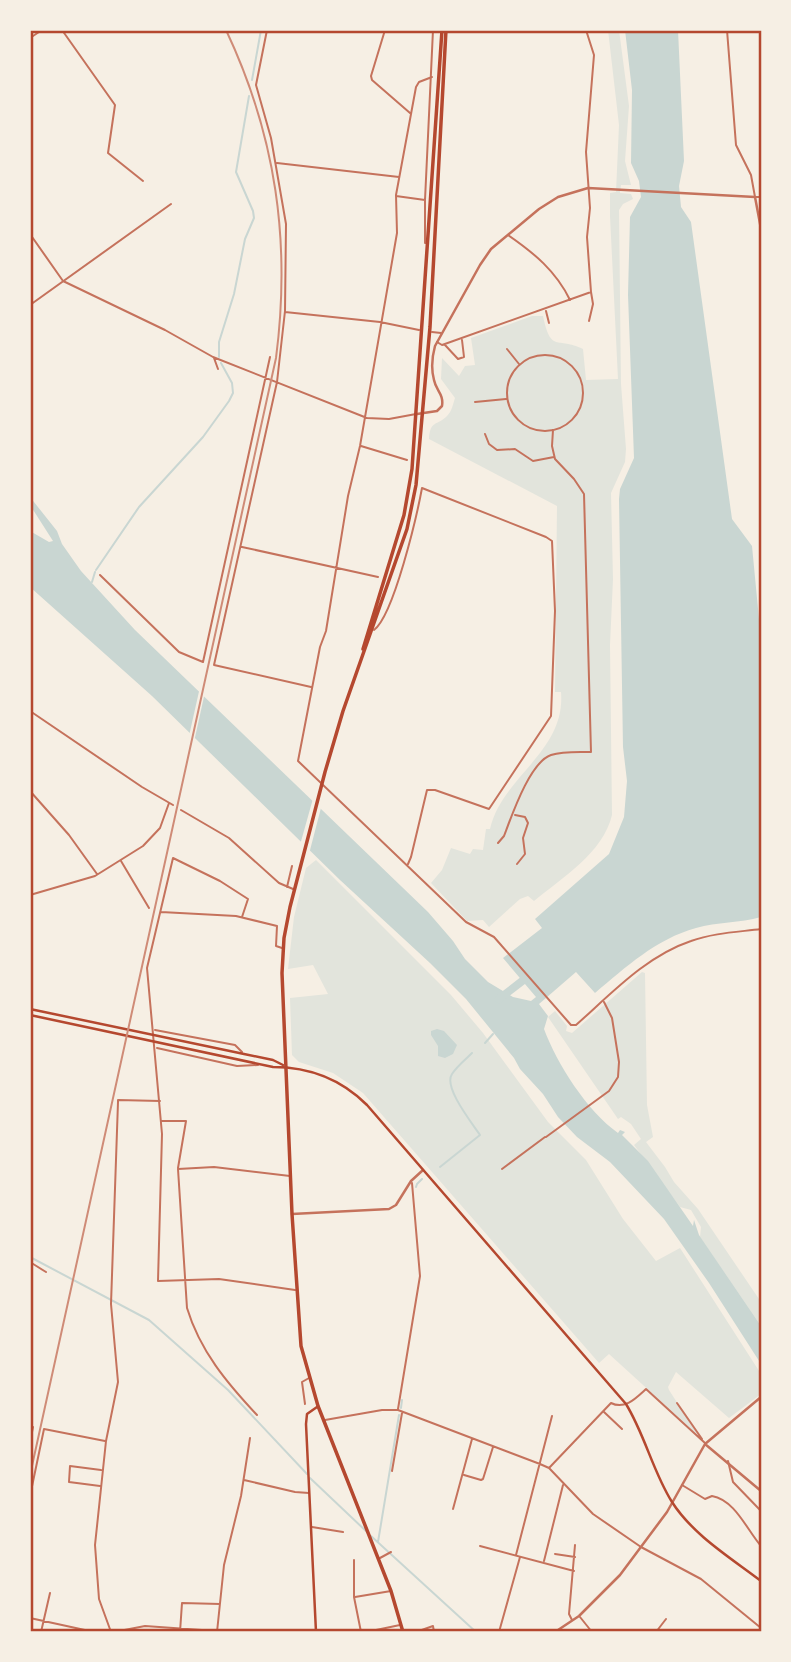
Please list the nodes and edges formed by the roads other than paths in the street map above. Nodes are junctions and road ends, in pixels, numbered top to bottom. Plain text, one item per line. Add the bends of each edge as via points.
1 (42, 30) edge
2 (62, 30) edge
3 (267, 30) edge
4 (385, 30) edge
5 (433, 30) edge
6 (444, 30) edge
7 (586, 30) edge
8 (727, 30) edge
9 (30, 38) edge
10 (432, 77) junction
11 (411, 114) junction
12 (276, 163) junction
13 (399, 177) junction
14 (142, 181) dead end
15 (588, 188) junction
16 (396, 196) junction
17 (755, 197) junction
18 (761, 197) edge
19 (425, 200) junction
20 (171, 204) dead end
21 (761, 229) edge
22 (30, 234) edge
23 (507, 234) junction
24 (428, 243) junction
25 (63, 281) junction
26 (592, 292) junction
27 (570, 300) junction
28 (30, 305) edge
29 (545, 309) junction
30 (285, 312) junction
31 (589, 321) dead end
32 (380, 322) junction
33 (549, 323) dead end
34 (419, 330) dead end
35 (432, 332) dead end
36 (442, 334) junction
37 (461, 339) junction
38 (437, 342) junction
39 (445, 344) junction
40 (506, 349) dead end
41 (213, 357) junction
42 (270, 357) dead end
43 (520, 365) junction
44 (218, 369) dead end
45 (266, 378) junction
46 (276, 383) junction
47 (507, 399) junction
48 (475, 402) dead end
49 (424, 413) junction
50 (417, 414) junction
51 (364, 417) junction
52 (553, 430) junction
53 (485, 434) dead end
54 (359, 446) junction
55 (554, 457) junction
56 (407, 460) dead end
57 (240, 547) junction
58 (335, 568) junction
59 (100, 575) dead end
60 (377, 577) dead end
61 (370, 630) junction
62 (312, 687) junction
63 (30, 711) edge
64 (322, 782) junction
65 (30, 790) edge
66 (181, 810) dead end
67 (513, 815) junction
68 (498, 844) dead end
69 (121, 860) junction
70 (407, 864) junction
71 (517, 864) dead end
72 (292, 866) dead end
73 (97, 874) junction
74 (286, 888) junction
75 (294, 889) junction
76 (30, 895) edge
77 (149, 908) dead end
78 (160, 912) junction
79 (242, 917) junction
80 (761, 929) edge
81 (283, 948) junction
82 (603, 1001) junction
83 (30, 1009) edge
84 (30, 1015) edge
85 (154, 1030) junction
86 (156, 1048) junction
87 (244, 1054) junction
88 (260, 1064) junction
89 (286, 1067) junction
90 (160, 1101) junction
91 (161, 1121) junction
92 (178, 1169) junction
93 (502, 1169) dead end
94 (424, 1170) junction
95 (290, 1176) junction
96 (411, 1181) junction
97 (292, 1214) junction
98 (30, 1262) edge
99 (46, 1272) dead end
100 (185, 1279) junction
101 (296, 1290) junction
102 (309, 1378) junction
103 (761, 1397) edge
104 (677, 1403) dead end
105 (305, 1404) dead end
106 (626, 1404) junction
107 (318, 1406) junction
108 (398, 1410) junction
109 (603, 1411) junction
110 (402, 1412) junction
111 (257, 1415) dead end
112 (552, 1416) dead end
113 (324, 1420) junction
114 (30, 1427) edge
115 (622, 1429) dead end
116 (250, 1438) dead end
117 (473, 1438) junction
118 (106, 1441) junction
119 (30, 1442) edge
120 (704, 1442) junction
121 (493, 1446) junction
122 (728, 1461) junction
123 (540, 1464) junction
124 (548, 1468) junction
125 (102, 1470) junction
126 (392, 1471) dead end
127 (463, 1475) junction
128 (243, 1480) junction
129 (564, 1484) junction
130 (681, 1484) junction
131 (100, 1486) junction
132 (761, 1491) edge
133 (309, 1493) junction
134 (30, 1496) edge
135 (672, 1503) junction
136 (453, 1509) dead end
137 (761, 1511) edge
138 (311, 1527) junction
139 (343, 1532) dead end
140 (575, 1545) dead end
141 (480, 1546) dead end
142 (761, 1546) edge
143 (641, 1547) junction
144 (391, 1552) dead end
145 (555, 1554) dead end
146 (518, 1555) junction
147 (575, 1557) junction
148 (378, 1559) junction
149 (354, 1560) dead end
150 (544, 1562) junction
151 (574, 1571) junction
152 (761, 1581) edge
153 (391, 1591) junction
154 (50, 1593) dead end
155 (354, 1597) junction
156 (220, 1604) junction
157 (579, 1616) junction
158 (30, 1618) edge
159 (666, 1619) dead end
160 (761, 1620) edge
161 (43, 1621) junction
162 (572, 1621) junction
163 (401, 1625) junction
164 (757, 1625) junction
165 (135, 1627) junction
166 (180, 1628) junction
167 (761, 1628) edge
168 (376, 1630) dead end
169 (41, 1632) edge
170 (94, 1632) edge
171 (112, 1632) edge
172 (136, 1632) edge
173 (180, 1632) edge
174 (217, 1632) edge
175 (316, 1632) edge
176 (361, 1632) edge
177 (403, 1632) edge
178 (416, 1632) edge
179 (434, 1632) edge
180 (499, 1632) edge
181 (555, 1632) edge
182 (592, 1632) edge
183 (656, 1632) edge

1 - 9 street
2 - 14 street via 115,105 108,153
3 - 12 street via 256,85
4 - 11 street via 372,80
5 - 10 street
6 - 24 highway
6 - 49 highway
7 - 15 street via 594,55 586,152
8 - 17 street via 736,145 751,175
10 - 11 street via 417,84
10 - 19 street
11 - 13 street
12 - 13 street
12 - 30 street via 286,224
13 - 16 street
15 - 17 street
15 - 23 street via 550,201
15 - 26 street
16 - 19 street
16 - 32 street via 397,233
17 - 18 street
17 - 21 street
19 - 24 street
20 - 25 street
22 - 25 street
23 - 27 street via 553,272
23 - 36 street via 485,257
24 - 50 highway
25 - 28 street
25 - 41 street
26 - 27 street
26 - 31 street
27 - 29 street
29 - 33 street
29 - 37 street
30 - 32 street
30 - 46 street
32 - 34 street
32 - 51 street
35 - 36 street
36 - 38 street
37 - 39 street
37 - 39 street via 464,357 458,359
38 - 39 street
38 - 49 street via 433,380 443,402 440,410
40 - 43 street
41 - 44 street
41 - 45 street
42 - 45 street
43 - 47 street via 509,380
43 - 52 street via 534,356 555,356 580,377 583,394 578,412 569,423
45 - 46 street
45 - 59 street via 203,662 179,652
46 - 51 street
46 - 57 street
47 - 48 street
47 - 52 street via 524,425
49 - 50 street
49 - 61 highway via 408,522
50 - 51 street
50 - 61 highway via 406,507
51 - 54 street
52 - 55 street
53 - 55 street via 496,450 515,449 533,461
54 - 56 street
54 - 58 street
55 - 67 street via 584,494 591,752 553,754 540,762
57 - 58 street
57 - 62 street via 214,665
58 - 60 street
58 - 62 street
61 - 64 highway
61 - 70 street via 381,622 396,586 422,488 552,541 551,716 489,810 427,790
62 - 64 street via 298,761
63 - 69 street via 171,804 153,837
64 - 70 street
64 - 75 highway
65 - 73 street
66 - 74 street via 237,843
67 - 68 street
67 - 71 street via 525,817 528,823 523,838 525,854
69 - 73 street
69 - 77 street
70 - 82 street via 466,922 484,930 506,950 569,1024 574,1026
72 - 74 street
73 - 76 street
74 - 75 street
75 - 81 highway
78 - 79 street
78 - 79 street via 173,858 248,899
78 - 85 street via 147,968
79 - 81 street via 277,926 276,946
80 - 82 street via 678,946
81 - 89 highway
82 - 93 street via 612,1018 620,1069 616,1083
83 - 87 main road
84 - 88 main road
85 - 86 street
85 - 87 street via 234,1045
86 - 88 street via 237,1066
86 - 90 street
87 - 89 main road
88 - 89 main road
89 - 94 main road via 323,1075 346,1087
89 - 95 highway
90 - 91 street
90 - 118 street via 118,1100 111,1299 118,1382
91 - 92 street via 186,1121
91 - 100 street via 158,1280
92 - 95 street via 214,1167
92 - 100 street
94 - 96 street
94 - 106 main road
95 - 97 highway
96 - 97 street via 389,1209
96 - 108 street via 420,1276
97 - 101 highway
98 - 99 street
100 - 101 street via 243,1280
100 - 111 street via 191,1321 219,1374
101 - 102 highway
102 - 105 street via 302,1382
102 - 107 highway
103 - 120 street
104 - 120 street
106 - 109 street via 611,1403
106 - 120 street via 646,1389
106 - 135 main road
107 - 113 highway
107 - 133 main road via 306,1419
108 - 110 street
108 - 113 street
109 - 115 street
109 - 124 street
110 - 117 street
110 - 126 street
112 - 123 street
113 - 148 highway
114 - 119 street
116 - 128 street
117 - 121 street
117 - 127 street
118 - 125 street
118 - 134 street via 44,1429
120 - 122 street
120 - 130 street
121 - 123 street
121 - 127 street via 484,1479
122 - 132 street
122 - 137 street via 733,1482
123 - 124 street
123 - 146 street
124 - 129 street
125 - 131 street
125 - 131 street via 70,1466 69,1482
127 - 136 street
128 - 133 street
128 - 156 street via 223,1565
129 - 143 street via 593,1514
129 - 150 street
130 - 135 street
130 - 142 street via 705,1499 721,1498
131 - 171 street via 95,1545 98,1592
133 - 138 main road
135 - 143 street
135 - 152 main road via 695,1529
138 - 139 street
138 - 175 main road
140 - 147 street
141 - 146 street
143 - 157 street
143 - 164 street via 701,1579
144 - 148 street
145 - 147 street
146 - 150 street
146 - 180 street
147 - 151 street
148 - 153 highway
149 - 155 street
150 - 151 street
151 - 162 street
153 - 155 street
153 - 163 highway
154 - 161 street
155 - 176 street
156 - 166 street via 182,1602
156 - 174 street
157 - 162 street
157 - 182 street
158 - 161 street
159 - 183 street
160 - 164 street
161 - 169 street
161 - 170 street
162 - 181 street
163 - 168 street
163 - 177 highway
164 - 167 street
165 - 166 street
165 - 171 street
165 - 172 street
166 - 173 street
166 - 174 street
178 - 179 street via 433,1626

